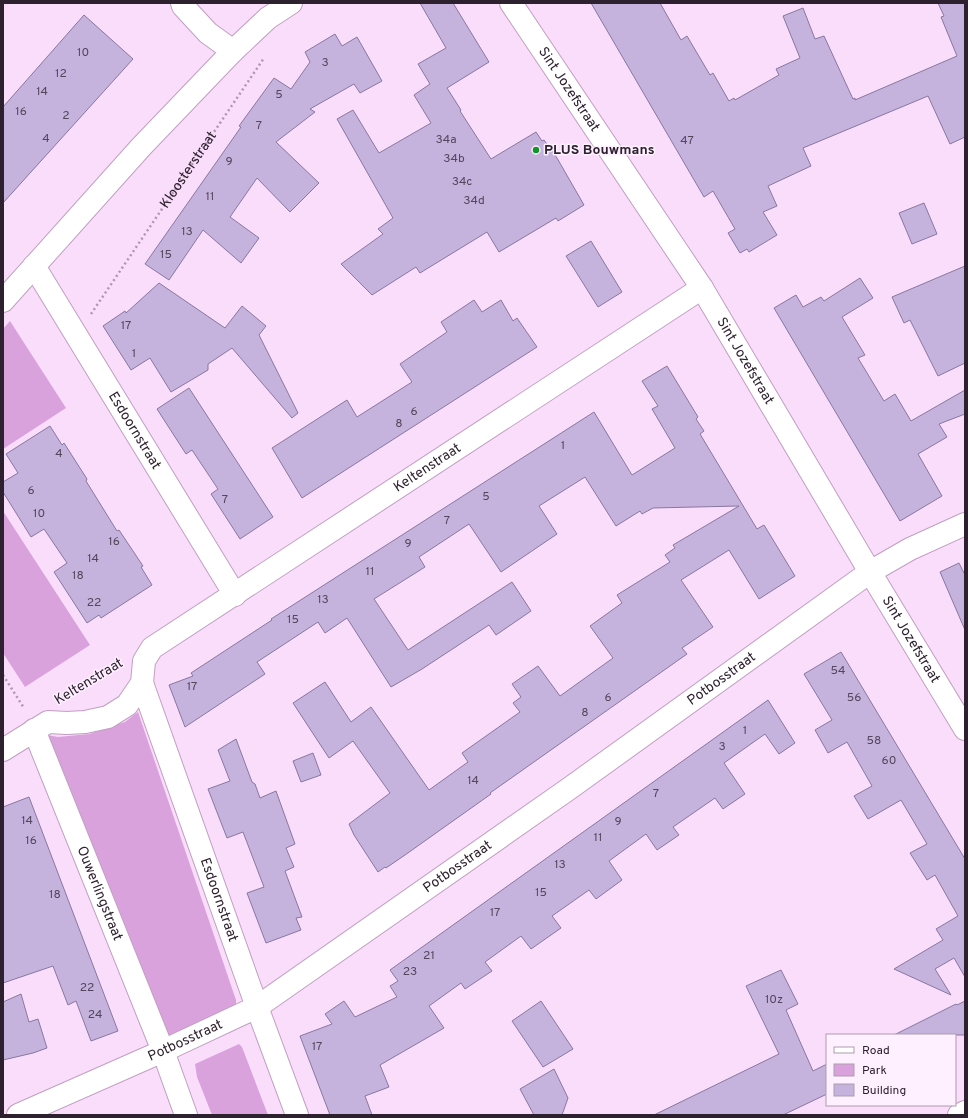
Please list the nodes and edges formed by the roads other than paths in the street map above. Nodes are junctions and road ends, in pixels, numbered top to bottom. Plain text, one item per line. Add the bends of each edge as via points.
1 (182, 3) edge
2 (291, 3) edge
3 (511, 3) edge
4 (234, 51) junction
5 (34, 266) junction
6 (702, 288) junction
7 (3, 301) edge
8 (965, 524) edge
9 (870, 572) junction
10 (235, 595) junction
11 (142, 683) junction
12 (965, 729) edge
13 (34, 730) junction
14 (3, 750) edge
15 (257, 1006) junction
16 (162, 1051) junction
17 (965, 1112) edge
18 (18, 1115) edge
19 (186, 1115) edge
20 (297, 1115) edge
21 (959, 1115) edge

1 - 4 street via 208,32
2 - 4 street via 268,18
3 - 6 street, Sint Jozefstraat
4 - 5 street via 140,148
5 - 7 street
5 - 10 street, Esdoornstraat
6 - 9 street, Sint Jozefstraat
6 - 10 street, Keltenstraat
8 - 9 street, Potbosstraat via 910,549
9 - 12 street, Sint Jozefstraat
9 - 15 street, Potbosstraat via 570,788
10 - 11 street, Keltenstraat via 152,648 144,662
11 - 13 street, Keltenstraat via 127,706 108,717 85,722 48,722
11 - 15 street, Esdoornstraat
13 - 14 street, Keltenstraat
13 - 16 street, Ouwerlingstraat
15 - 16 street, Potbosstraat
15 - 20 street, Esdoornstraat
16 - 18 street, Potbosstraat
16 - 19 street, Ouwerlingstraat
17 - 21 street

